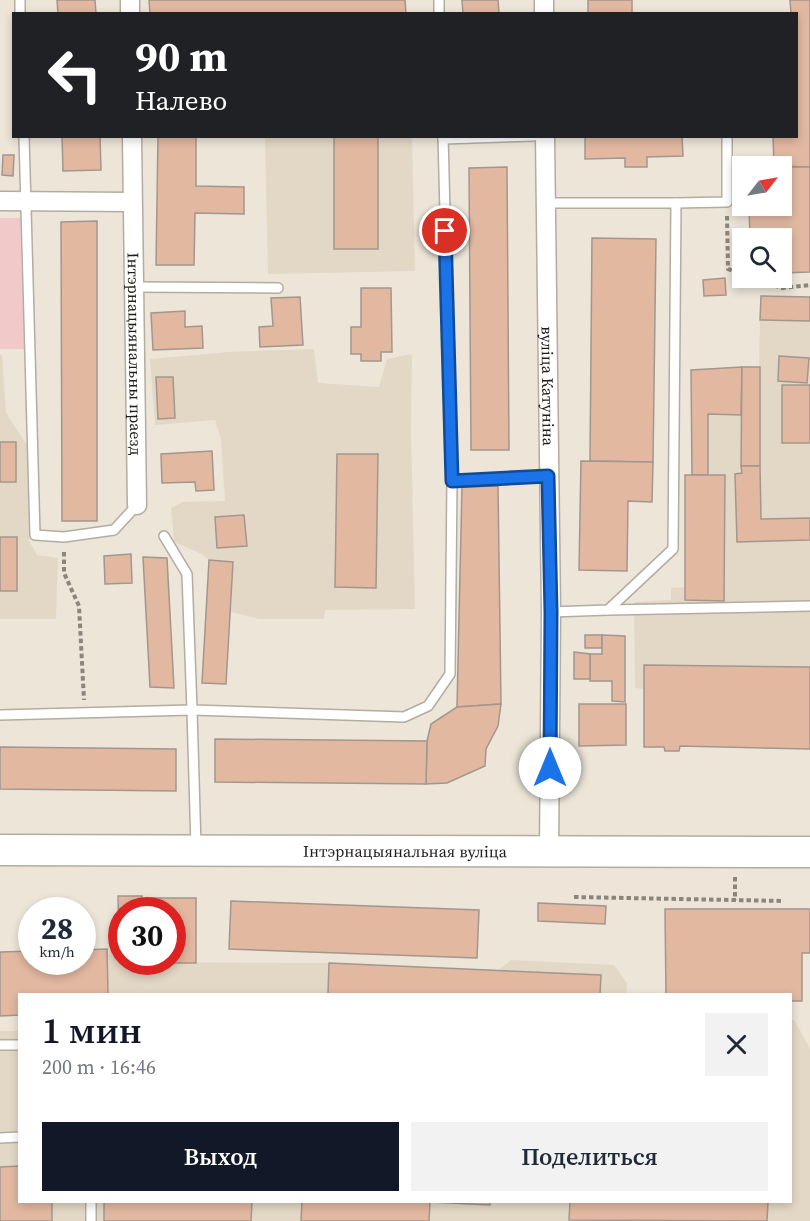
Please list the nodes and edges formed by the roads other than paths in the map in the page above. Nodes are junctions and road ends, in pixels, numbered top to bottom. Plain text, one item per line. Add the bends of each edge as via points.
1 (24, 138) edge
2 (132, 138) edge
3 (443, 138) edge
4 (545, 138) edge
5 (728, 138) edge
6 (0, 201) edge
7 (26, 201) junction
8 (132, 202) junction
9 (546, 203) junction
10 (675, 203) junction
11 (134, 287) junction
12 (278, 288) dead end
13 (548, 476) junction
14 (452, 481) junction
15 (137, 505) joint
16 (164, 536) dead end
17 (810, 606) edge
18 (608, 610) junction
19 (551, 612) junction
20 (192, 710) junction
21 (0, 715) edge
22 (196, 849) junction
23 (0, 850) edge
24 (549, 852) junction
25 (810, 852) edge
26 (0, 1045) edge
27 (18, 1045) edge
28 (18, 1137) edge
29 (0, 1138) edge
30 (91, 1203) edge
31 (91, 1221) edge

1 - 7 lane
2 - 8 street, Інтэрнацыянальны праезд
3 - 14 lane
4 - 9 street, вуліца Катуніна
5 - 10 lane via 727,202
6 - 7 street
7 - 8 street
7 - 15 lane via 35,535 64,537 114,530
8 - 11 street, Інтэрнацыянальны праезд
9 - 10 lane
9 - 13 street, вуліца Катуніна
10 - 18 lane via 673,549
11 - 12 lane
11 - 15 street, Інтэрнацыянальны праезд
13 - 14 lane
13 - 19 street, вуліца Катуніна
14 - 20 lane via 450,674 428,706 404,717
16 - 20 lane via 187,574
17 - 18 lane
18 - 19 lane
19 - 24 street, вуліца Катуніна
20 - 21 lane
20 - 22 lane
22 - 23 main road, Інтэрнацыянальная вуліца
22 - 24 main road, Інтэрнацыянальная вуліца
24 - 25 main road, Інтэрнацыянальная вуліца
26 - 27 lane
28 - 29 lane
30 - 31 lane

